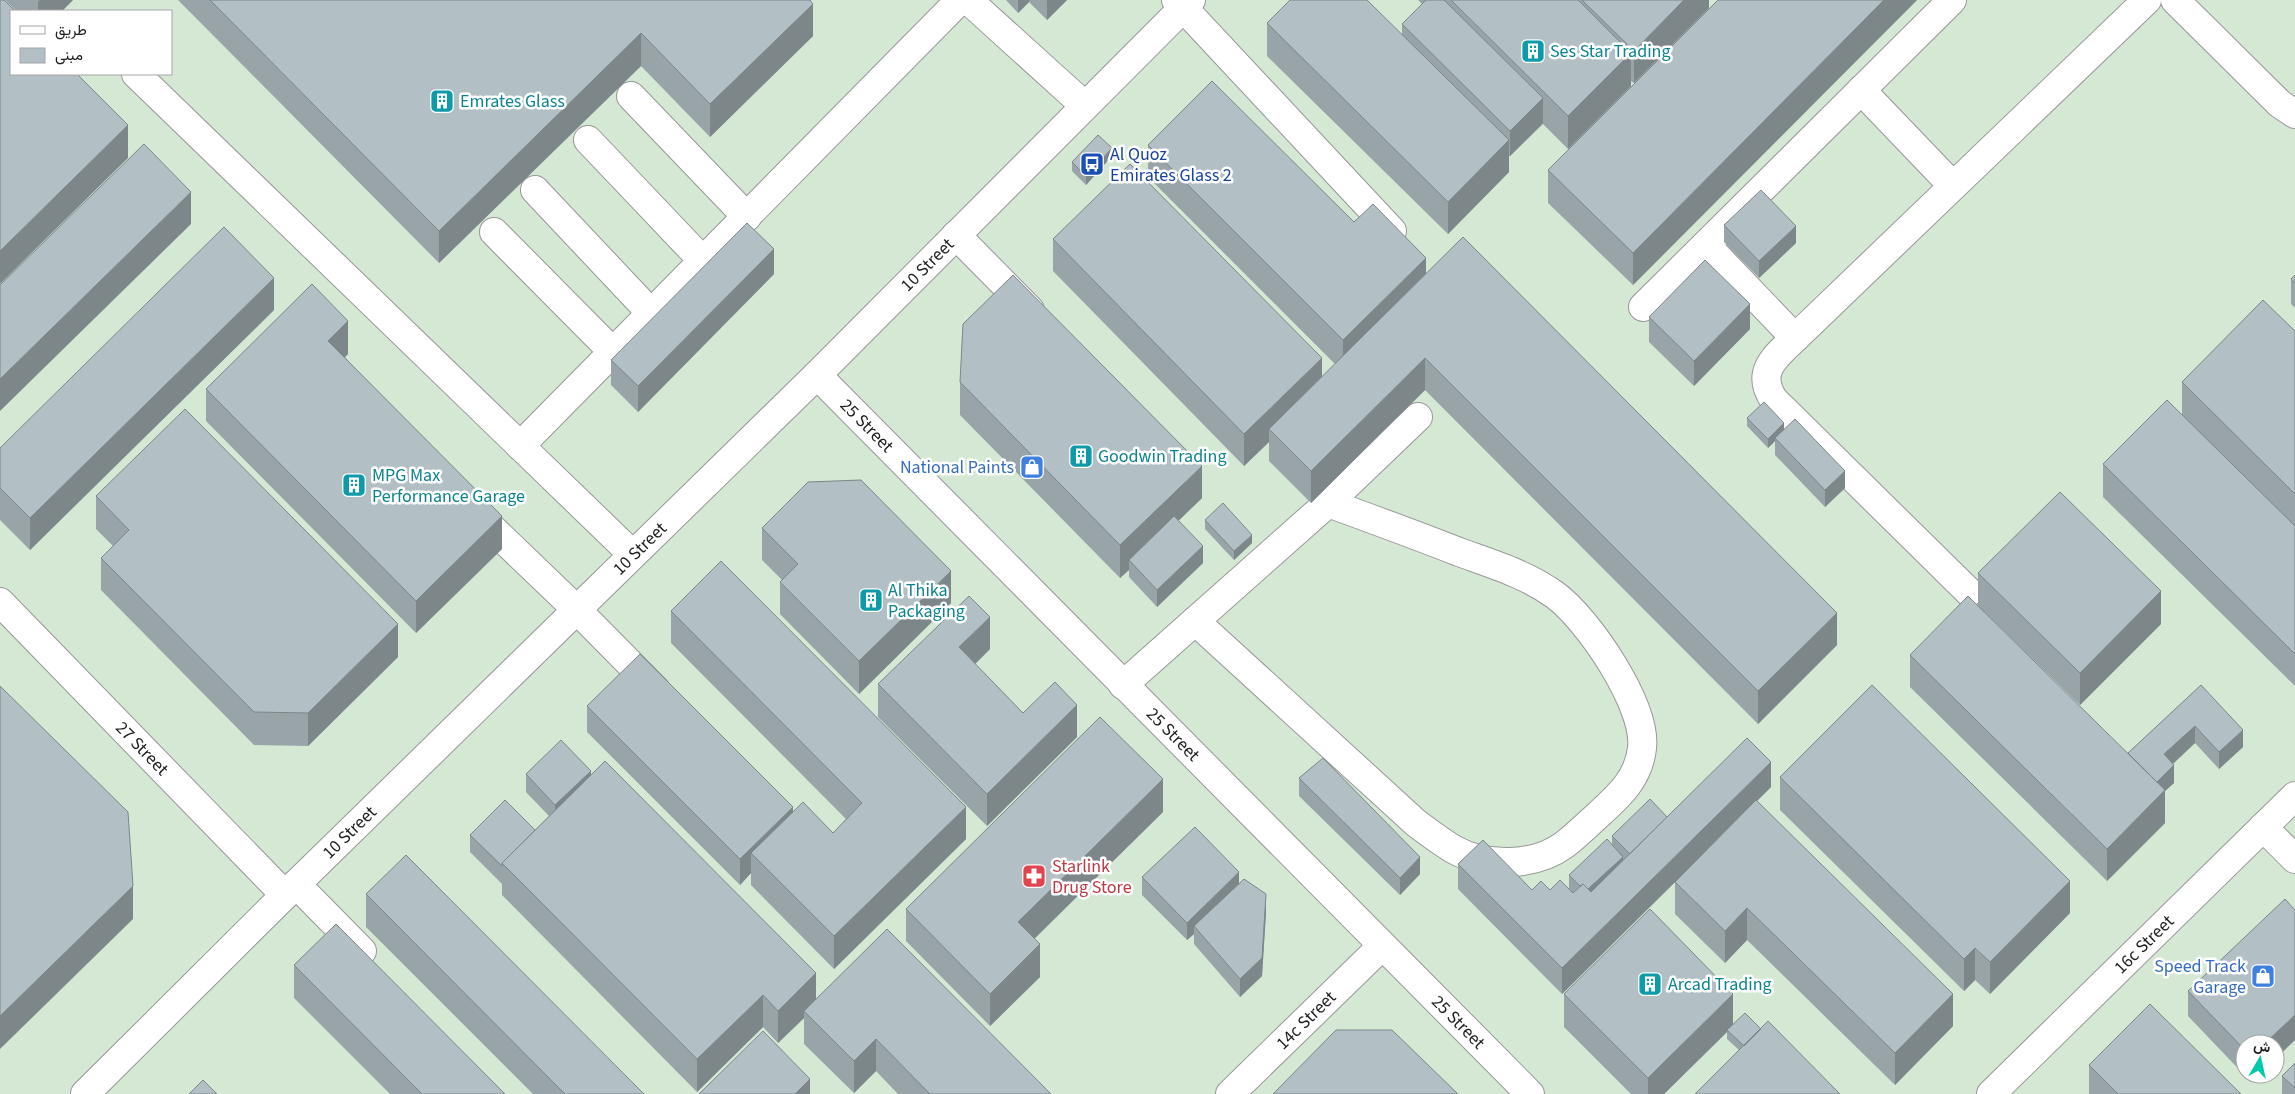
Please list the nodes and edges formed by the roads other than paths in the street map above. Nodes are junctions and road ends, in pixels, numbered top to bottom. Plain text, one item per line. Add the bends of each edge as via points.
1 (960, 0) edge
2 (968, 0) edge
3 (1952, 0) edge
4 (2147, 0) edge
5 (2175, 0) edge
6 (1183, 3) edge
7 (137, 75) edge
8 (1861, 90) junction
9 (632, 96) dead end
10 (1084, 105) junction
11 (2295, 114) edge
12 (588, 140) dead end
13 (1953, 186) junction
14 (535, 190) dead end
15 (747, 217) junction
16 (494, 232) dead end
17 (1392, 232) edge
18 (956, 235) junction
19 (1706, 245) junction
20 (703, 261) junction
21 (1643, 307) dead end
22 (652, 313) junction
23 (1047, 326) edge
24 (1794, 338) junction
25 (613, 352) junction
26 (817, 375) junction
27 (1418, 417) dead end
28 (520, 446) junction
29 (457, 494) edge
30 (1328, 503) junction
31 (632, 554) junction
32 (1969, 592) dead end
33 (0, 602) edge
34 (576, 609) junction
35 (1195, 621) junction
36 (1123, 685) junction
37 (674, 709) edge
38 (2295, 796) edge
39 (2263, 827) junction
40 (2295, 860) edge
41 (291, 890) junction
42 (1382, 946) junction
43 (376, 966) edge
44 (85, 1094) edge
45 (1230, 1094) edge
46 (1530, 1094) edge
47 (1992, 1094) edge

1 - 15 street
2 - 10 street
3 - 8 street
4 - 13 street
5 - 11 street via 2280,104
6 - 10 street, 10 Street
6 - 17 street
7 - 28 street
8 - 13 street
8 - 19 street
9 - 15 street
10 - 18 street, 10 Street
12 - 20 street
13 - 24 street
14 - 22 street
15 - 20 street
16 - 25 street
18 - 23 street
18 - 26 street, 10 Street
19 - 21 street
19 - 24 street
20 - 22 street
22 - 25 street
24 - 32 street via 1769,365 1766,384 1774,400
25 - 28 street
26 - 31 street, 10 Street
26 - 36 street, 25 Street
27 - 30 street
28 - 31 street
29 - 34 street
30 - 35 street
30 - 35 street via 1517,573 1556,595 1574,611 1601,647 1637,710 1642,728 1638,766 1618,798 1564,846 1543,856 1498,862 1475,858 1454,849 1416,823
31 - 34 street, 10 Street
33 - 41 street, 27 Street
34 - 37 street
34 - 41 street, 10 Street
35 - 36 street
36 - 42 street, 25 Street
38 - 39 street, 16c Street
39 - 40 street
39 - 47 street, 16c Street
41 - 43 street, 27 Street
41 - 44 street, 10 Street
42 - 45 street, 14c Street
42 - 46 street, 25 Street

